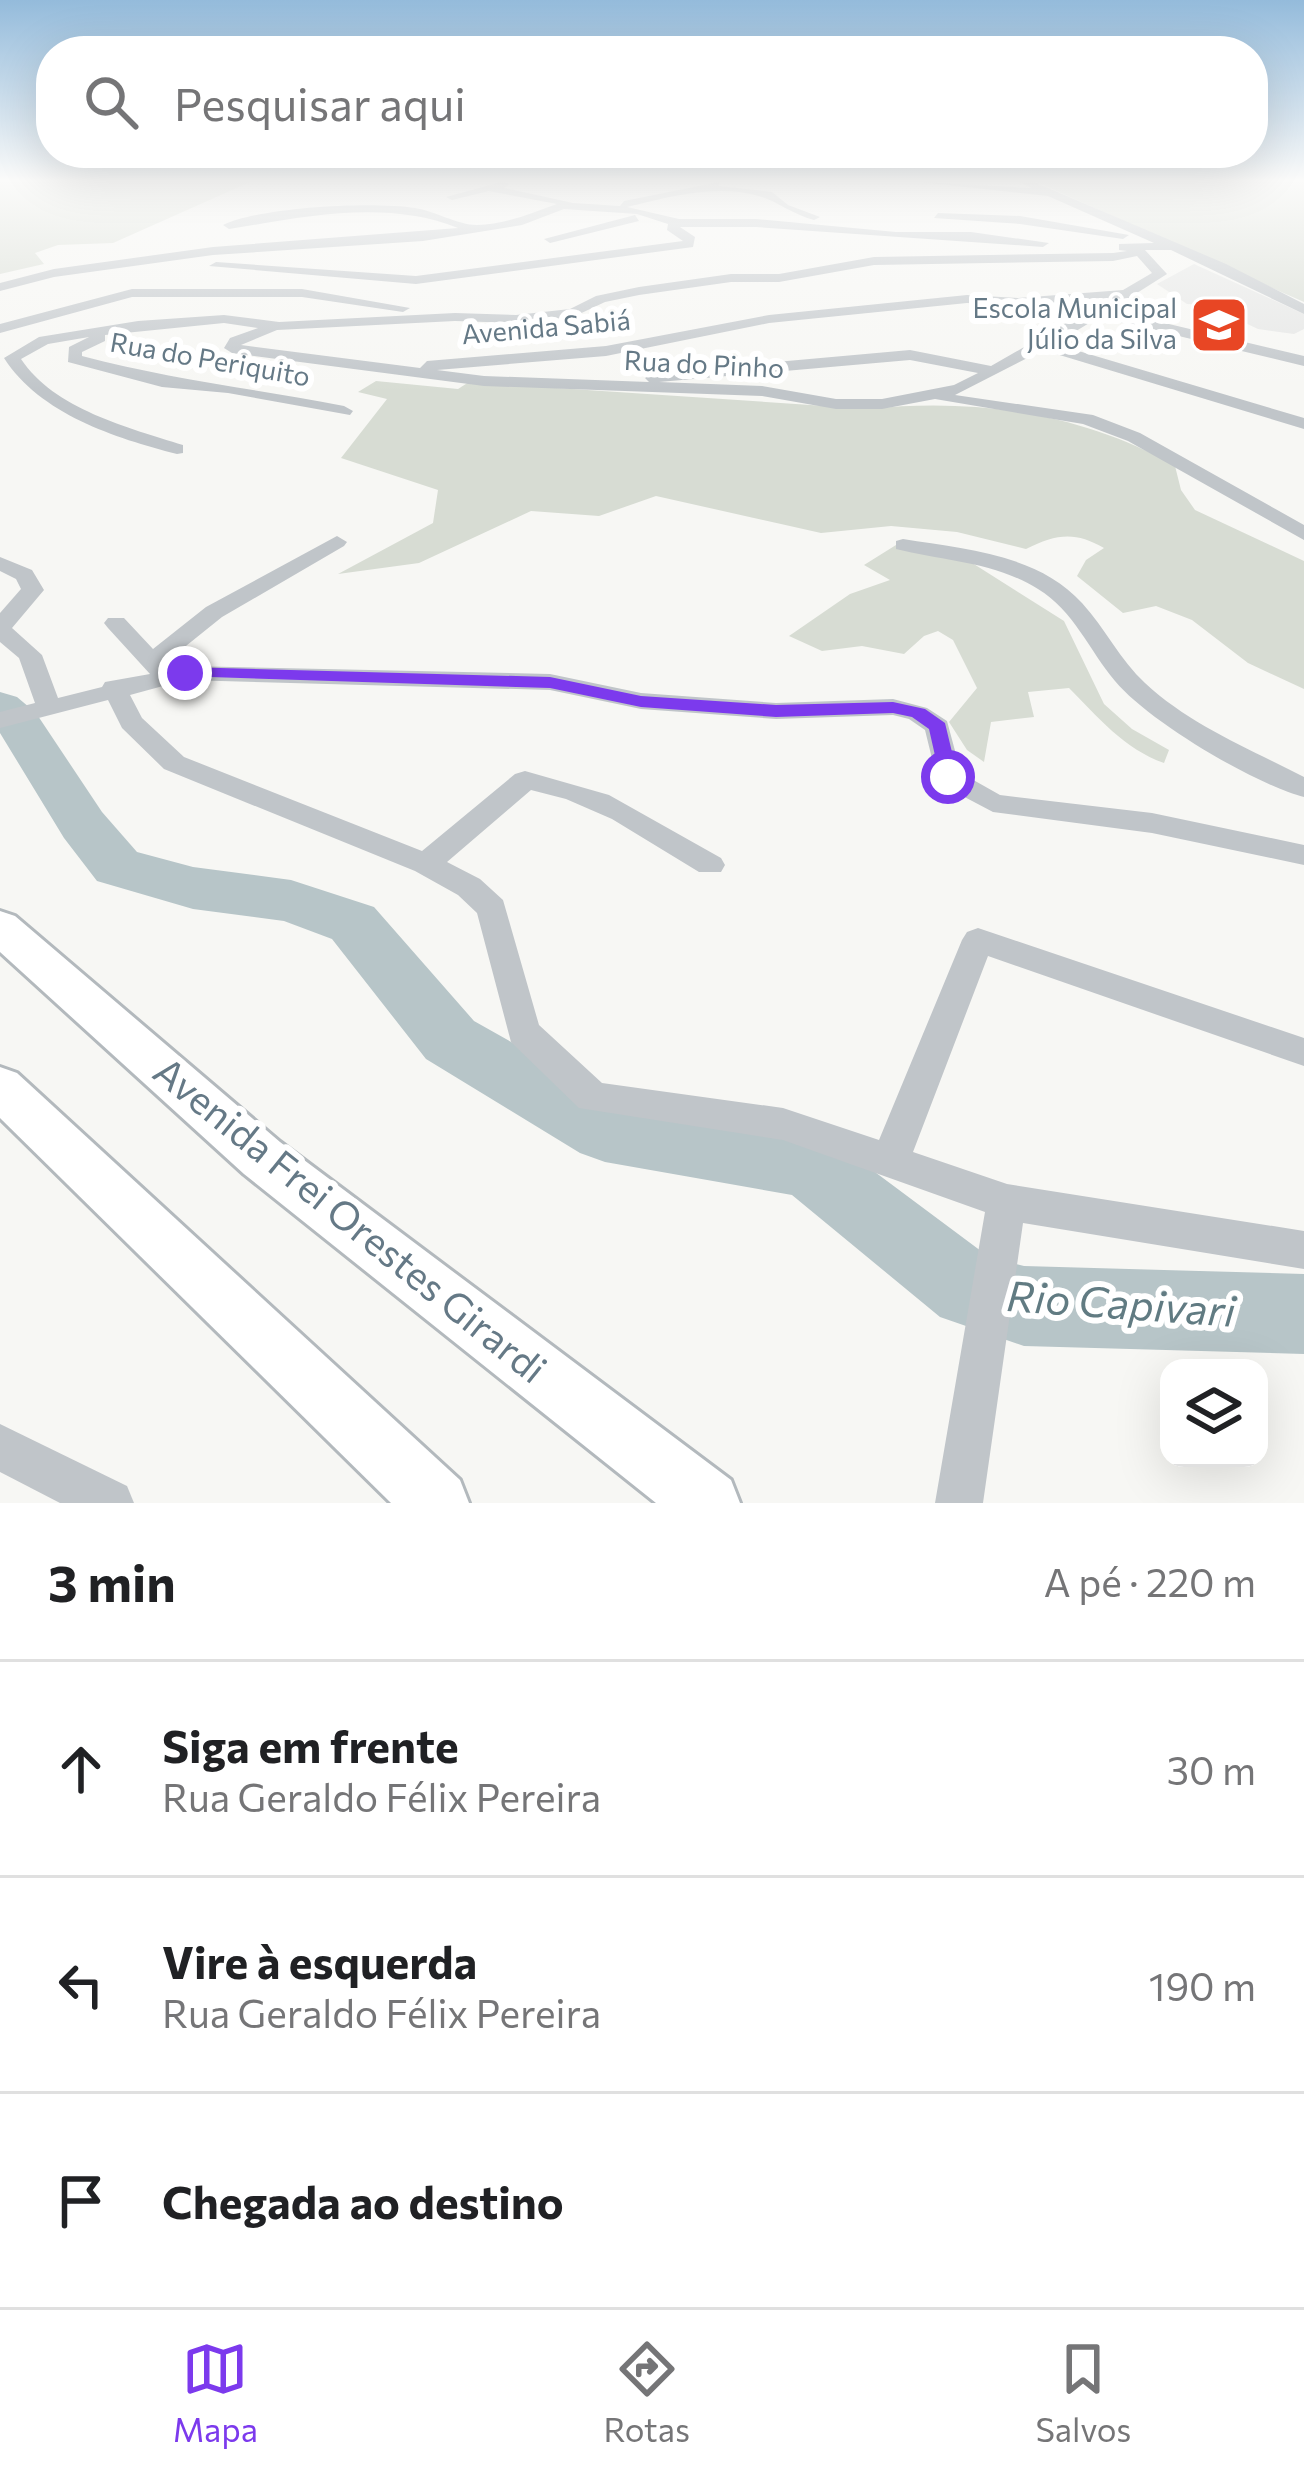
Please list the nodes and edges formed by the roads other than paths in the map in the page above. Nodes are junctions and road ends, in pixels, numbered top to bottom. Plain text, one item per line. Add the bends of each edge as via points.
1 (198, 252) edge
2 (627, 252) edge
3 (1123, 252) edge
4 (1146, 252) edge
5 (1186, 252) edge
6 (54, 273) junction
7 (0, 287) edge
8 (1131, 292) junction
9 (1304, 310) edge
10 (1098, 313) junction
11 (551, 316) junction
12 (138, 325) junction
13 (278, 326) junction
14 (0, 329) edge
15 (1042, 346) junction
16 (1304, 361) edge
17 (994, 370) junction
18 (395, 372) junction
19 (615, 386) junction
20 (931, 397) junction
21 (344, 411) dead end
22 (1304, 424) edge
23 (177, 449) dead end
24 (1304, 534) edge
25 (337, 542) dead end
26 (903, 545) dead end
27 (0, 563) edge
28 (116, 623) dead end
29 (0, 628) edge
30 (159, 669) junction
31 (115, 687) junction
32 (23, 713) edge
33 (1304, 788) edge
34 (1304, 855) edge
35 (426, 864) junction
36 (710, 865) dead end
37 (0, 927) edge
38 (1296, 1049) edge
39 (0, 1087) edge
40 (890, 1161) junction
41 (1007, 1207) junction
42 (1304, 1250) edge
43 (0, 1447) edge
44 (110, 1503) edge
45 (437, 1503) edge
46 (709, 1503) edge
47 (959, 1503) edge

1 - 6 street
2 - 6 street via 416,280 200,266
3 - 11 street via 859,263 639,291
4 - 8 street via 1160,274
5 - 9 street
6 - 7 street
8 - 10 street, Rua do Pinho
8 - 18 street, Avenida Sabiá via 769,319 606,351 460,359
10 - 15 street, Rua do Pinho
10 - 16 street
11 - 13 street
11 - 14 street via 372,307 302,293 167,291 103,298
12 - 13 street via 224,319
12 - 21 street, Rua do Periquito via 74,350 74,359
12 - 23 street via 44,340 12,358 19,375 130,435
13 - 18 street, Rua do Pinho via 232,348
15 - 17 street, Rua do Pinho
15 - 22 street
17 - 19 street via 910,355 717,369
17 - 20 street, Rua do Pinho
18 - 19 street, Rua do Pinho
19 - 20 street, Rua do Pinho via 762,391 836,404
20 - 24 street via 1087,419 1134,436
25 - 30 street via 214,612
26 - 33 street via 1036,579 1067,601 1136,688 1193,729
27 - 29 street via 33,590
28 - 30 street
29 - 32 street via 30,655
30 - 31 street
30 - 34 street via 550,682 641,701 776,711 893,707 938,727 948,777 993,803 1152,823
31 - 32 street
31 - 35 street via 131,722 174,763
35 - 36 street via 525,780 571,787 631,814
35 - 40 street via 493,908 523,1032 592,1097 783,1124
37 - 46 main road, Avenida Frei Orestes Girardi via 262,1158
38 - 40 street via 978,940
39 - 45 main road
40 - 41 street
41 - 42 street
41 - 47 street
43 - 44 street

